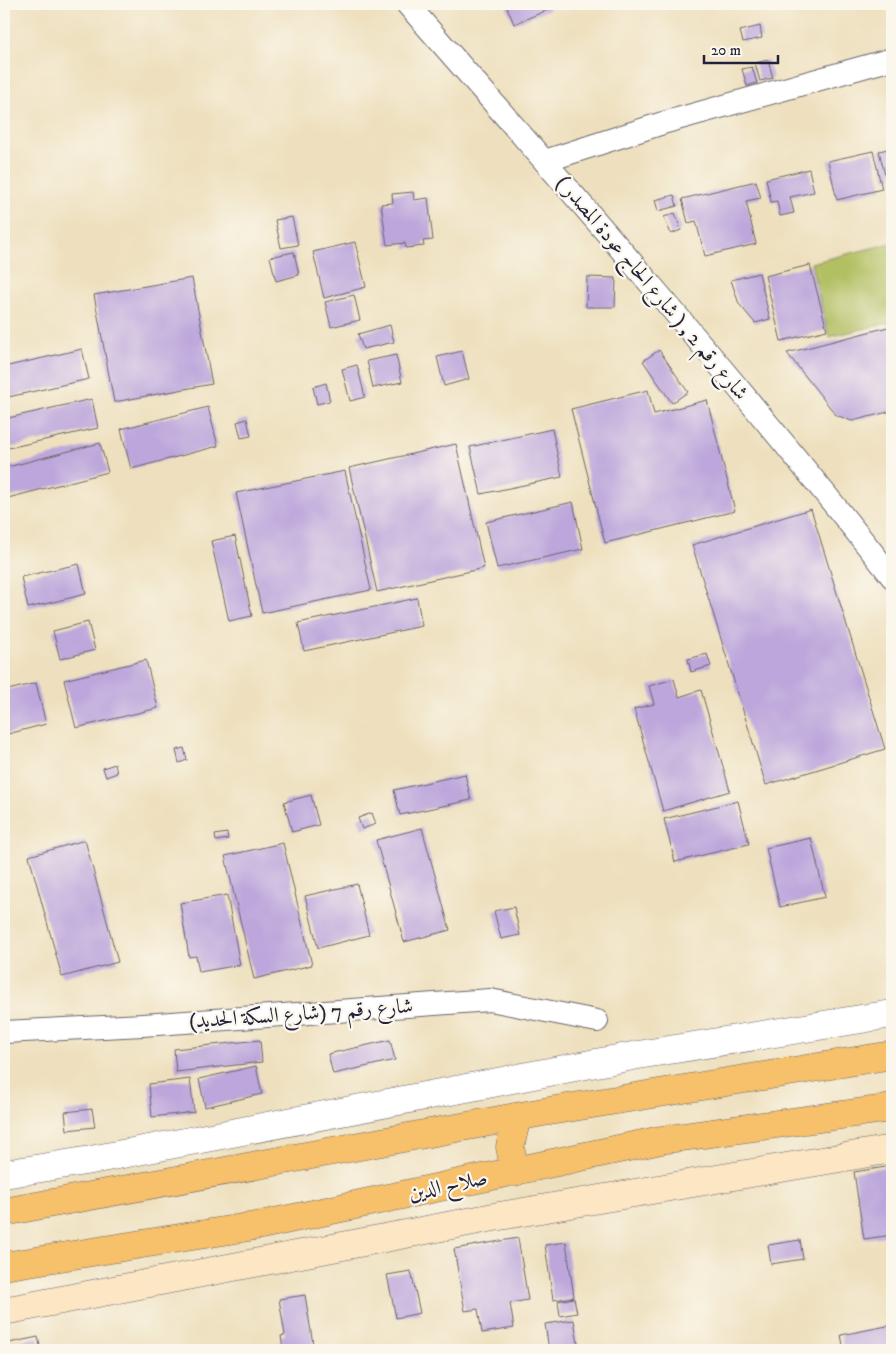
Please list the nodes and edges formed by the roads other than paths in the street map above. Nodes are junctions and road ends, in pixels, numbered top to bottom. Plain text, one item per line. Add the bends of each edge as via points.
1 (407, 4) edge
2 (892, 59) edge
3 (544, 161) junction
4 (892, 578) edge
5 (892, 1014) edge
6 (597, 1021) dead end
7 (4, 1032) edge
8 (892, 1055) edge
9 (892, 1108) edge
10 (517, 1117) junction
11 (892, 1149) edge
12 (516, 1172) junction
13 (4, 1174) edge
14 (4, 1212) edge
15 (4, 1266) edge
16 (4, 1311) edge

1 - 3 street, شارع رقم 2 , ( شارع الحاج عودة المصدر )
2 - 3 street via 663,123
3 - 4 street, شارع رقم 2 , ( شارع الحاج عودة المصدر ) via 824,491
5 - 13 street via 638,1056
6 - 7 street, شارع رقم 7 (شارع السكة الحديد) via 490,1000
8 - 10 highway
9 - 12 highway, صلاح الدين via 661,1140
10 - 12 highway via 510,1147
10 - 14 highway
11 - 16 main road via 494,1217
12 - 15 highway, صلاح الدين via 260,1225

